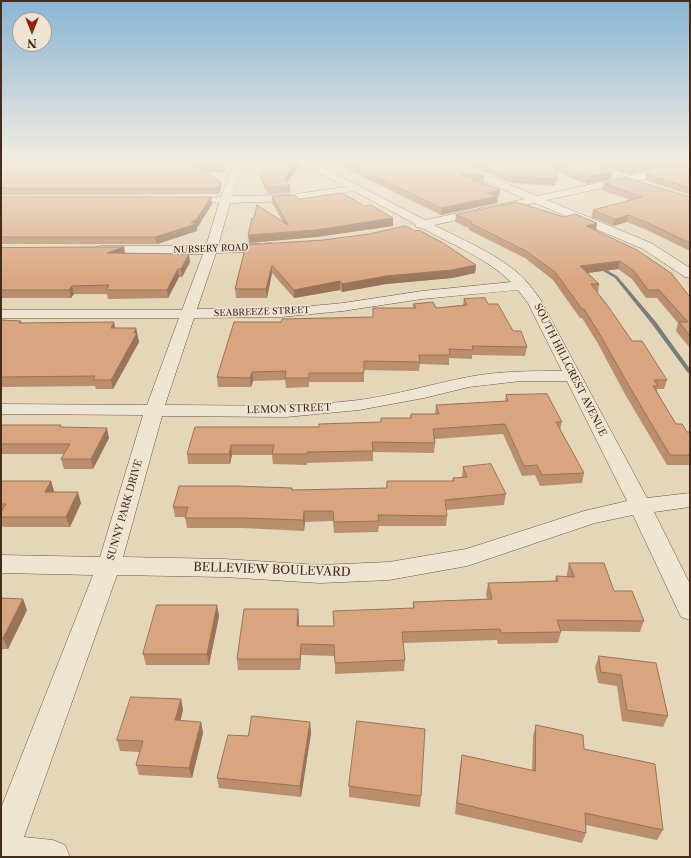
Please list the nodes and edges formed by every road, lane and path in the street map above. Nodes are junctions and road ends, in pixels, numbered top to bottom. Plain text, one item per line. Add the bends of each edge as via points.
1 (225, 201) edge
2 (381, 201) edge
3 (527, 201) edge
4 (541, 201) edge
5 (425, 224) junction
6 (404, 229) edge
7 (285, 246) edge
8 (88, 250) edge
9 (211, 250) junction
10 (690, 274) edge
11 (522, 285) junction
12 (1, 314) edge
13 (187, 314) junction
14 (573, 376) junction
15 (1, 409) edge
16 (154, 410) junction
17 (690, 500) edge
18 (640, 506) junction
19 (1, 564) edge
20 (109, 565) junction
21 (690, 610) edge
22 (1, 852) edge
23 (53, 857) edge

1 - 9 street, SUNNY PARK DRIVE
2 - 5 street, SOUTH HILLCREST AVENUE
3 - 5 street
4 - 10 street via 647,246
5 - 6 street
5 - 11 street, SOUTH HILLCREST AVENUE via 491,260
7 - 9 street, NURSERY ROAD
8 - 9 street, NURSERY ROAD
9 - 13 street, SUNNY PARK DRIVE
11 - 13 street, SEABREEZE STREET via 281,313
11 - 14 street, SOUTH HILLCREST AVENUE via 535,302
12 - 13 street, SEABREEZE STREET
13 - 16 street, SUNNY PARK DRIVE
14 - 16 street, LEMON STREET via 522,376 469,382 359,406 286,410
14 - 18 street, SOUTH HILLCREST AVENUE
15 - 16 street, LEMON STREET
16 - 20 street, SUNNY PARK DRIVE
17 - 18 street, BELLEVIEW BOULEVARD
18 - 20 street, BELLEVIEW BOULEVARD via 592,516 467,557 389,571 320,574
18 - 21 street, SOUTH HILLCREST AVENUE
19 - 20 street, BELLEVIEW BOULEVARD
20 - 22 street, SUNNY PARK DRIVE
22 - 23 street

